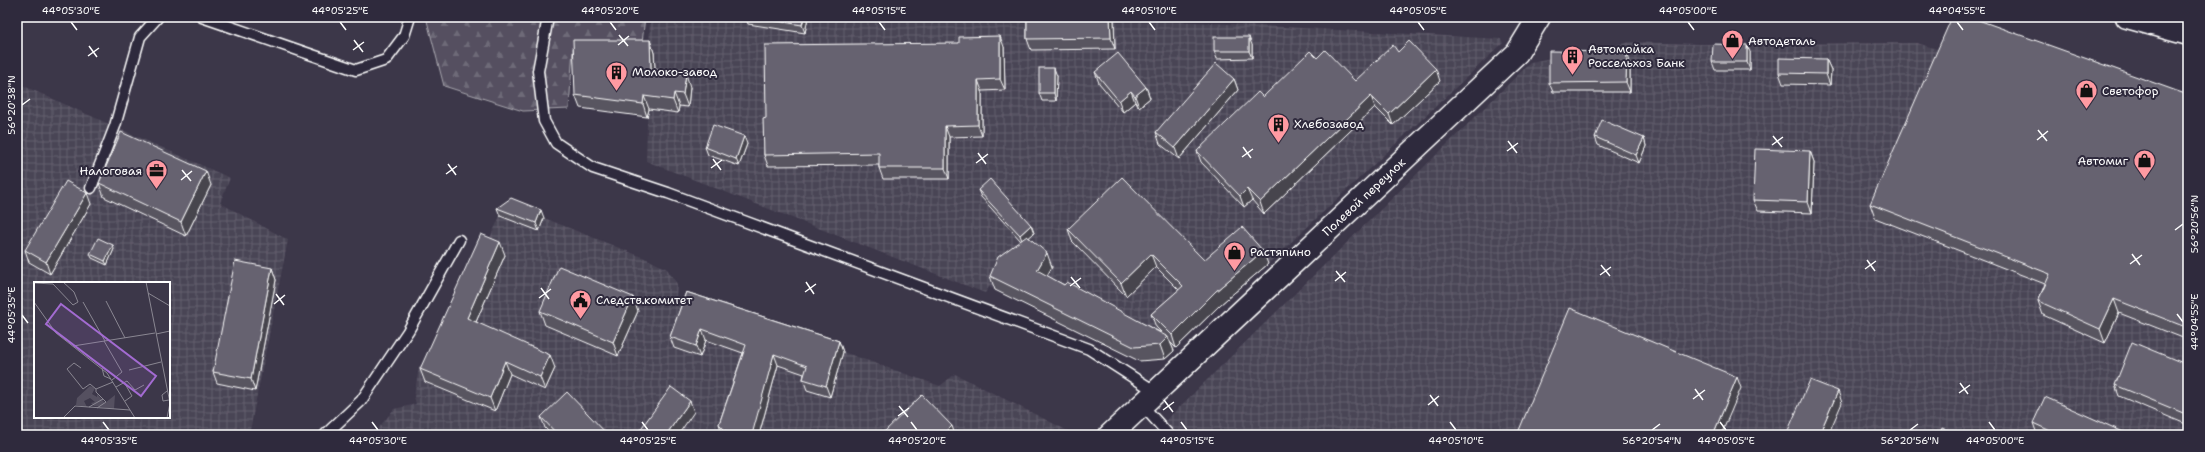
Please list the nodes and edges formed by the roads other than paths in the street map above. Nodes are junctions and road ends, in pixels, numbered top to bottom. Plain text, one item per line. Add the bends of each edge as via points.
1 (158, 17) edge
2 (202, 17) edge
3 (410, 17) edge
4 (548, 17) edge
5 (1539, 17) edge
6 (2127, 17) edge
7 (2188, 34) edge
8 (92, 188) dead end
9 (459, 240) dead end
10 (1149, 398) junction
11 (325, 435) edge
12 (1110, 435) edge
13 (1168, 435) edge

1 - 8 lane via 140,37 115,126
2 - 3 lane via 356,70 386,60 404,36
4 - 10 lane via 538,71 544,121 556,143 593,168 668,193 1089,350
5 - 10 street, Полевой переулок via 1517,53
6 - 7 street
9 - 11 lane via 408,331 361,401
10 - 12 street, Полевой переулок
10 - 13 lane

